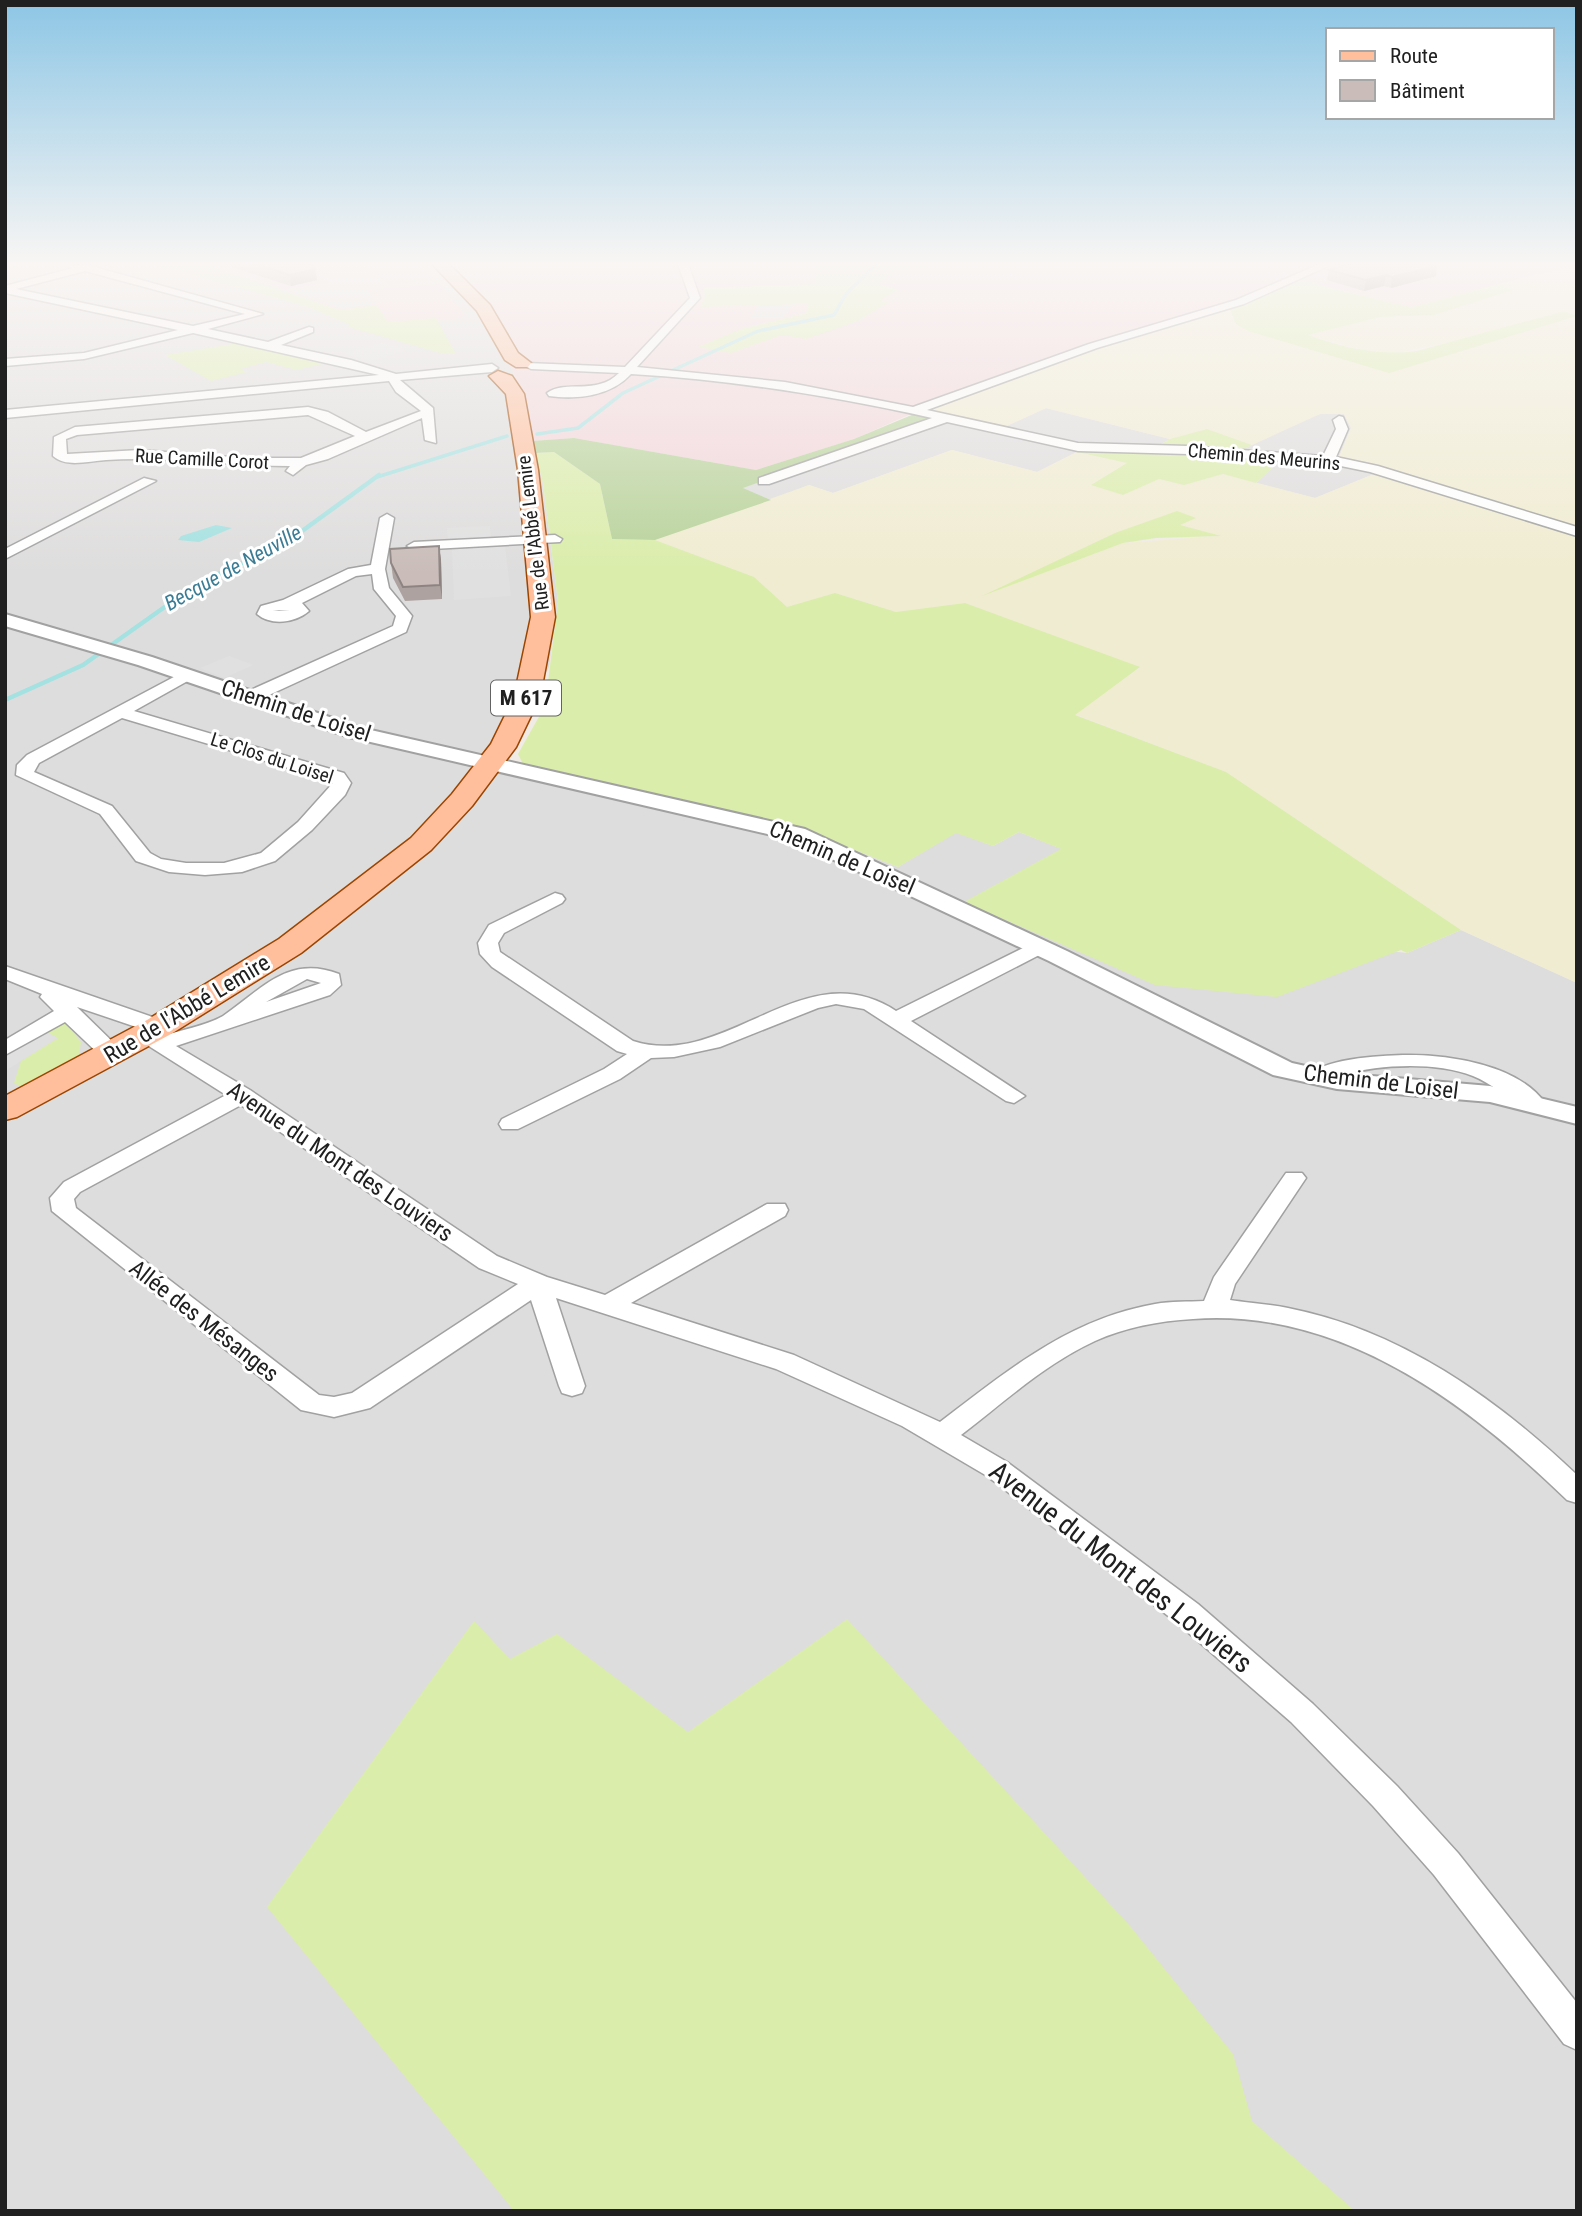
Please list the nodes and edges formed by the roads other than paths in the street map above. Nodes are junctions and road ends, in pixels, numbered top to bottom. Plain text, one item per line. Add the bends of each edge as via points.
1 (364, 367) edge
2 (496, 367) edge
3 (631, 367) edge
4 (1034, 367) edge
5 (528, 369) junction
6 (629, 370) junction
7 (495, 371) junction
8 (394, 379) junction
9 (553, 393) dead end
10 (515, 394) junction
11 (914, 411) junction
12 (426, 413) junction
13 (5, 414) edge
14 (945, 418) junction
15 (1339, 420) dead end
16 (367, 436) junction
17 (431, 440) dead end
18 (1328, 460) junction
19 (301, 461) junction
20 (278, 478) dead end
21 (149, 481) dead end
22 (764, 481) dead end
23 (387, 518) dead end
24 (1577, 532) edge
25 (539, 539) junction
26 (414, 547) edge
27 (5, 555) edge
28 (378, 569) junction
29 (288, 604) dead end
30 (5, 620) edge
31 (187, 675) junction
32 (250, 697) junction
33 (121, 712) junction
34 (484, 762) junction
35 (555, 899) dead end
36 (1040, 947) junction
37 (5, 972) edge
38 (30, 984) junction
39 (69, 1011) junction
40 (230, 1019) dead end
41 (895, 1020) junction
42 (154, 1036) junction
43 (5, 1049) edge
44 (645, 1052) junction
45 (112, 1054) junction
46 (242, 1095) junction
47 (1014, 1096) dead end
48 (5, 1110) edge
49 (1577, 1116) edge
50 (510, 1124) dead end
51 (1294, 1178) dead end
52 (776, 1209) dead end
53 (538, 1283) junction
54 (608, 1305) junction
55 (1214, 1309) junction
56 (572, 1386) dead end
57 (942, 1435) junction
58 (1577, 1492) edge
59 (1577, 2032) edge

1 - 8 street
2 - 7 main road
3 - 6 street
4 - 11 street
5 - 6 street, Chemin des Meurins
5 - 7 main road
5 - 10 main road
6 - 9 street via 605,389
6 - 11 street, Chemin des Meurins via 808,390
7 - 8 street
7 - 10 main road
8 - 12 street via 400,389 425,405
8 - 13 street
10 - 25 main road, Rue de l'Abbé Lemire / M 617
11 - 14 street, Chemin des Meurins
12 - 16 street
12 - 17 street
14 - 18 street, Chemin des Meurins via 1078,447
14 - 22 street
15 - 18 street via 1342,429
16 - 19 street
16 - 19 street, Rue Camille Corot via 308,411 75,430 60,437 60,456 71,459 144,454 244,462
18 - 24 street, Chemin des Meurins via 1373,469
19 - 20 street
21 - 27 street
23 - 28 street
25 - 26 street
25 - 34 main road, Rue de l'Abbé Lemire / M 617 via 543,617 534,672 516,725
28 - 29 street via 353,572
28 - 32 street via 384,593 404,616 400,629
30 - 31 street, Chemin de Loisel
31 - 32 street, Chemin de Loisel
31 - 33 street, Le Clos du Loisel
32 - 34 street, Chemin de Loisel via 348,731
33 - 33 street, Le Clos du Loisel via 33,759 24,772 32,780 106,810 151,862 186,869 259,861 341,787 333,774
34 - 36 street, Chemin de Loisel via 797,834
34 - 42 main road, Rue de l'Abbé Lemire / M 617 via 358,892 271,958
35 - 44 street via 496,929 488,943 490,954 625,1046
36 - 41 street
36 - 49 street, Chemin de Loisel via 1257,1057 1318,1078 1482,1093
37 - 38 street
38 - 39 street
38 - 42 street, Avenue du Mont des Louviers
39 - 43 street
39 - 45 street
40 - 42 street
41 - 44 street via 863,1001 828,999 691,1047
41 - 47 street
42 - 45 main road, Rue de l'Abbé Lemire / M 617
42 - 46 street, Avenue du Mont des Louviers
44 - 50 street via 612,1074
45 - 48 main road, Rue de l'Abbé Lemire / M 617
46 - 53 street, Avenue du Mont des Louviers via 488,1262
46 - 53 street, Allée des Mésanges via 80,1182 66,1192 62,1205 70,1217 298,1396 321,1406 360,1401
51 - 55 street via 1223,1283
52 - 54 street
53 - 54 street, Avenue du Mont des Louviers
53 - 56 street
54 - 57 street, Avenue du Mont des Louviers via 785,1362
55 - 57 street via 1142,1317 1074,1340
55 - 58 street via 1306,1321 1383,1349 1494,1418
57 - 59 street, Avenue du Mont des Louviers via 1073,1524 1274,1686 1412,1824

